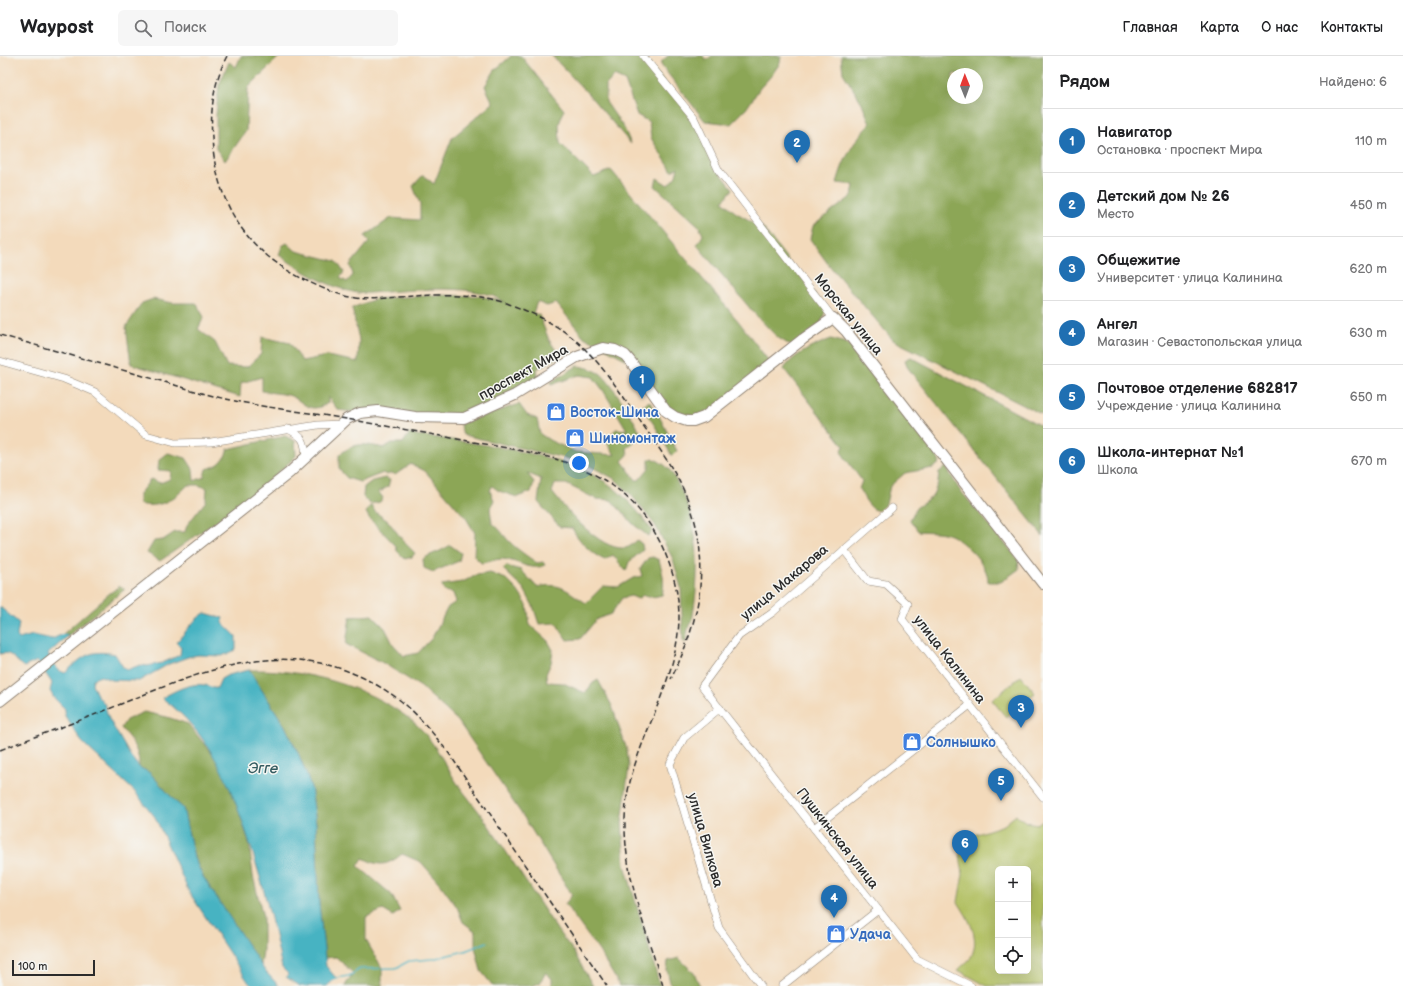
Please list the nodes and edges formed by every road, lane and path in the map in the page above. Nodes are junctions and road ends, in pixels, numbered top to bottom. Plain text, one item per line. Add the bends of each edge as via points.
1 (643, 56) edge
2 (833, 318) junction
3 (0, 361) edge
4 (341, 424) junction
5 (288, 429) junction
6 (306, 458) junction
7 (892, 508) dead end
8 (844, 550) junction
9 (1043, 584) edge
10 (702, 686) joint
11 (0, 700) edge
12 (970, 706) junction
13 (720, 708) junction
14 (1043, 797) edge
15 (814, 828) junction
16 (878, 910) junction
17 (761, 986) edge
18 (782, 986) edge
19 (971, 986) edge

1 - 2 street, Морская улица via 694,118 719,171
2 - 4 main road, проспект Мира via 704,417 694,421 675,417 666,411 631,362 615,350 603,348 577,357 515,395 468,416 415,418 367,411
2 - 9 main road, Морская улица via 846,331
3 - 5 street via 64,379 96,392 146,435 175,443 211,442
4 - 5 street
4 - 6 main road, проспект Мира
5 - 6 street via 300,435 305,445
6 - 11 main road, проспект Мира
7 - 8 street, улица Макарова
8 - 10 street, улица Макарова via 772,613 739,636
8 - 12 street, улица Калинина via 868,581 886,584 908,604 902,619
10 - 13 street, Пушкинская улица
12 - 14 street, улица Калинина
12 - 15 street
13 - 15 street, Пушкинская улица
13 - 17 street, улица Вилкова via 684,738 670,764 719,928
15 - 16 street, Пушкинская улица
16 - 18 street
16 - 19 street, Пушкинская улица via 917,959

